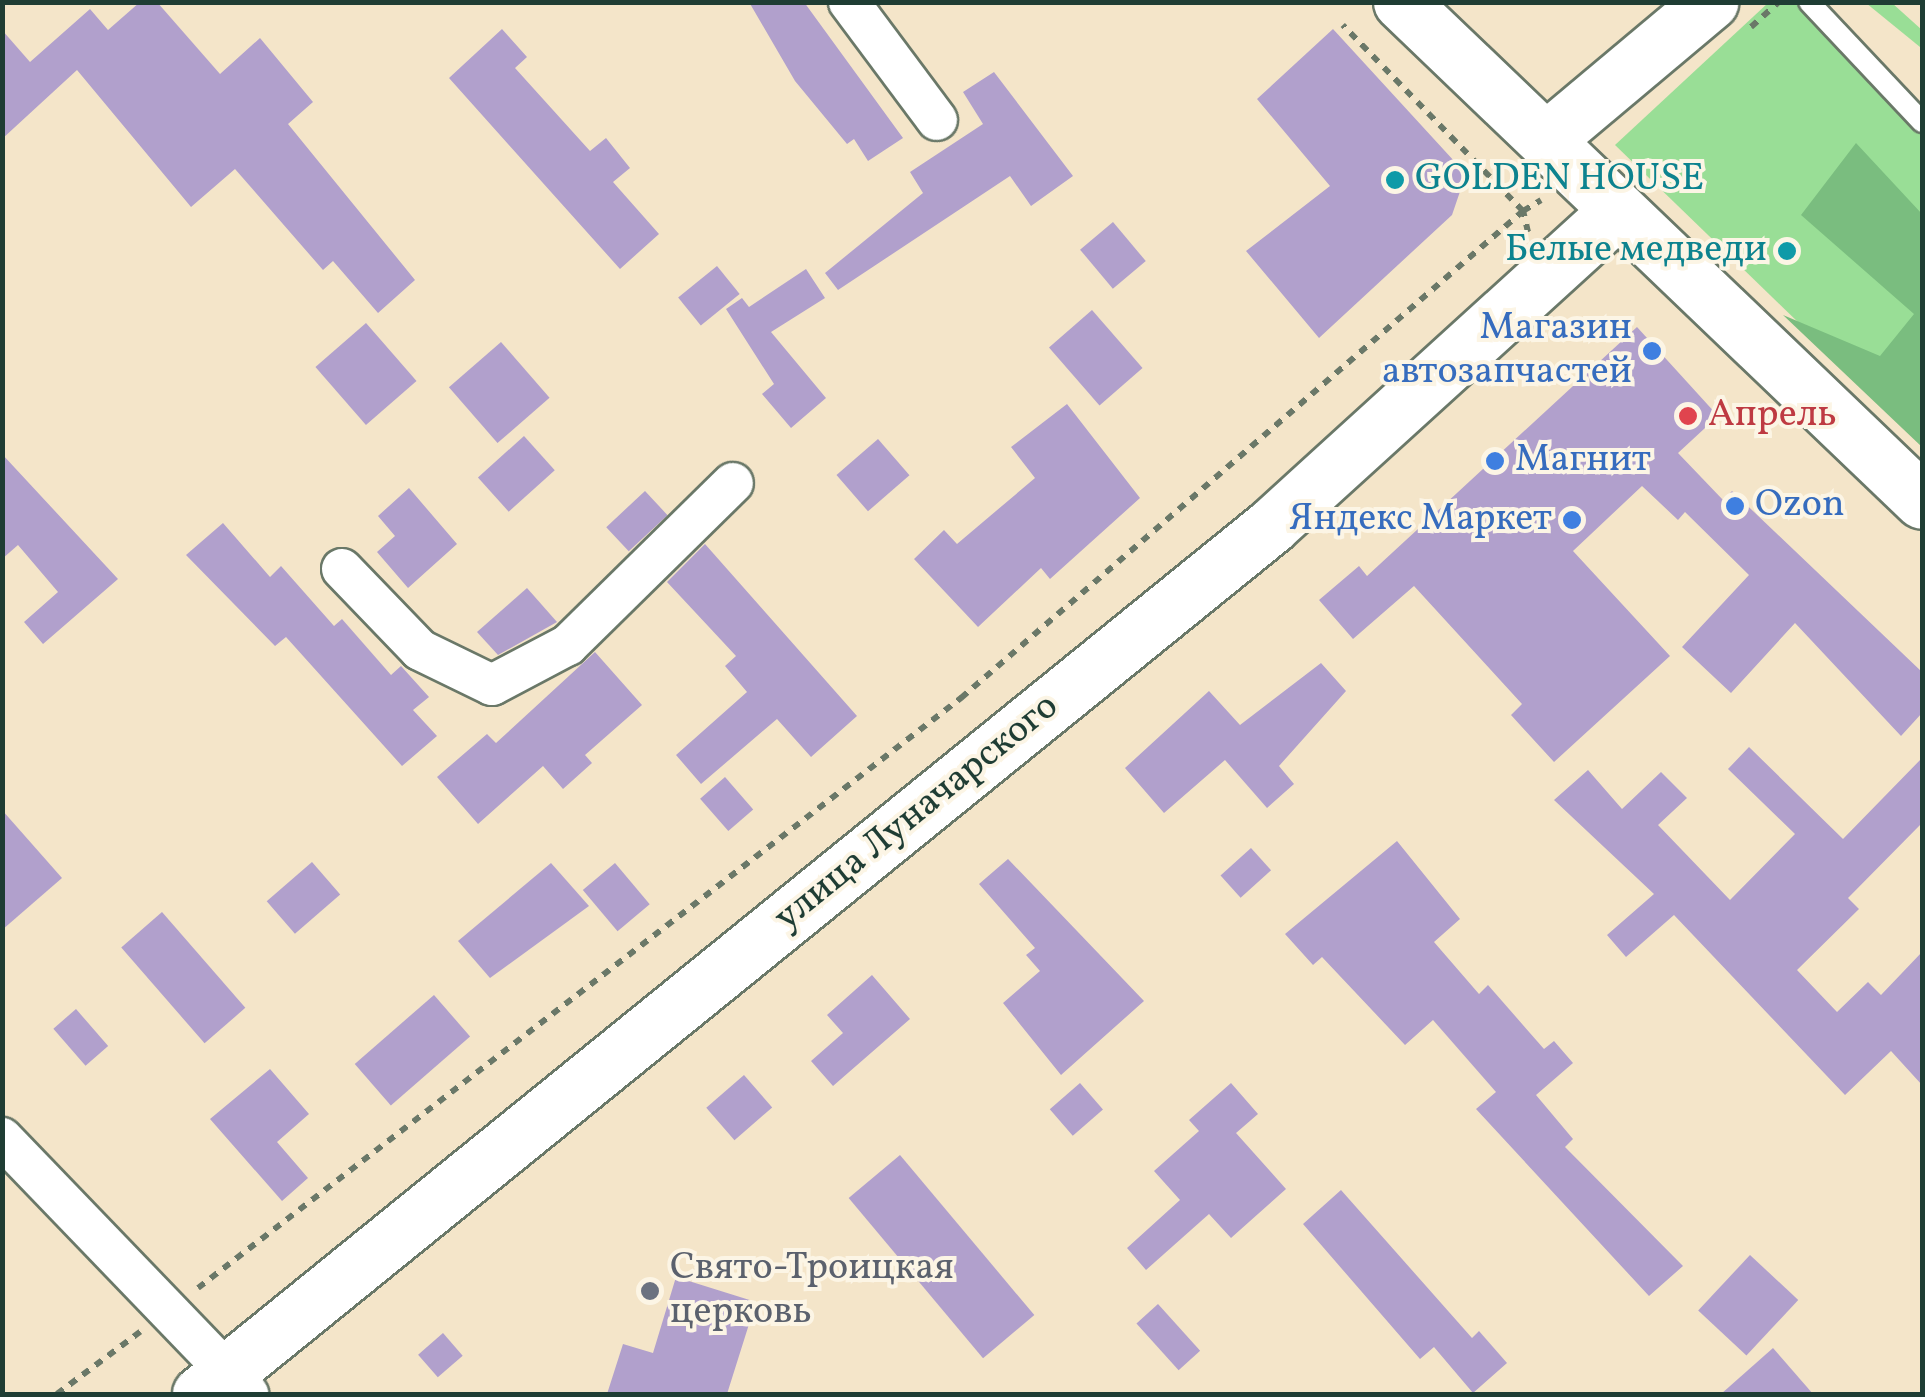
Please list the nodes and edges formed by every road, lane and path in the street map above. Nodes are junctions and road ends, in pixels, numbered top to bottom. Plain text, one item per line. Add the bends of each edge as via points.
1 (849, 2) edge
2 (1401, 2) edge
3 (1710, 2) edge
4 (1809, 2) edge
5 (1343, 25) dead end
6 (937, 120) dead end
7 (1922, 122) edge
8 (1548, 138) junction
9 (1617, 212) junction
10 (734, 483) dead end
11 (1922, 501) edge
12 (342, 569) dead end
13 (2, 1138) edge
14 (170, 1309) junction
15 (225, 1387) edge
16 (58, 1394) edge

1 - 6 street
2 - 8 main road
3 - 8 main road
4 - 7 lane
5 - 14 path via 1524,211 960,698
8 - 9 main road
9 - 11 main road
9 - 15 main road, улица Луначарского via 1271,526
10 - 12 street via 568,645 492,685 420,650
13 - 14 street
14 - 15 street
14 - 16 path

